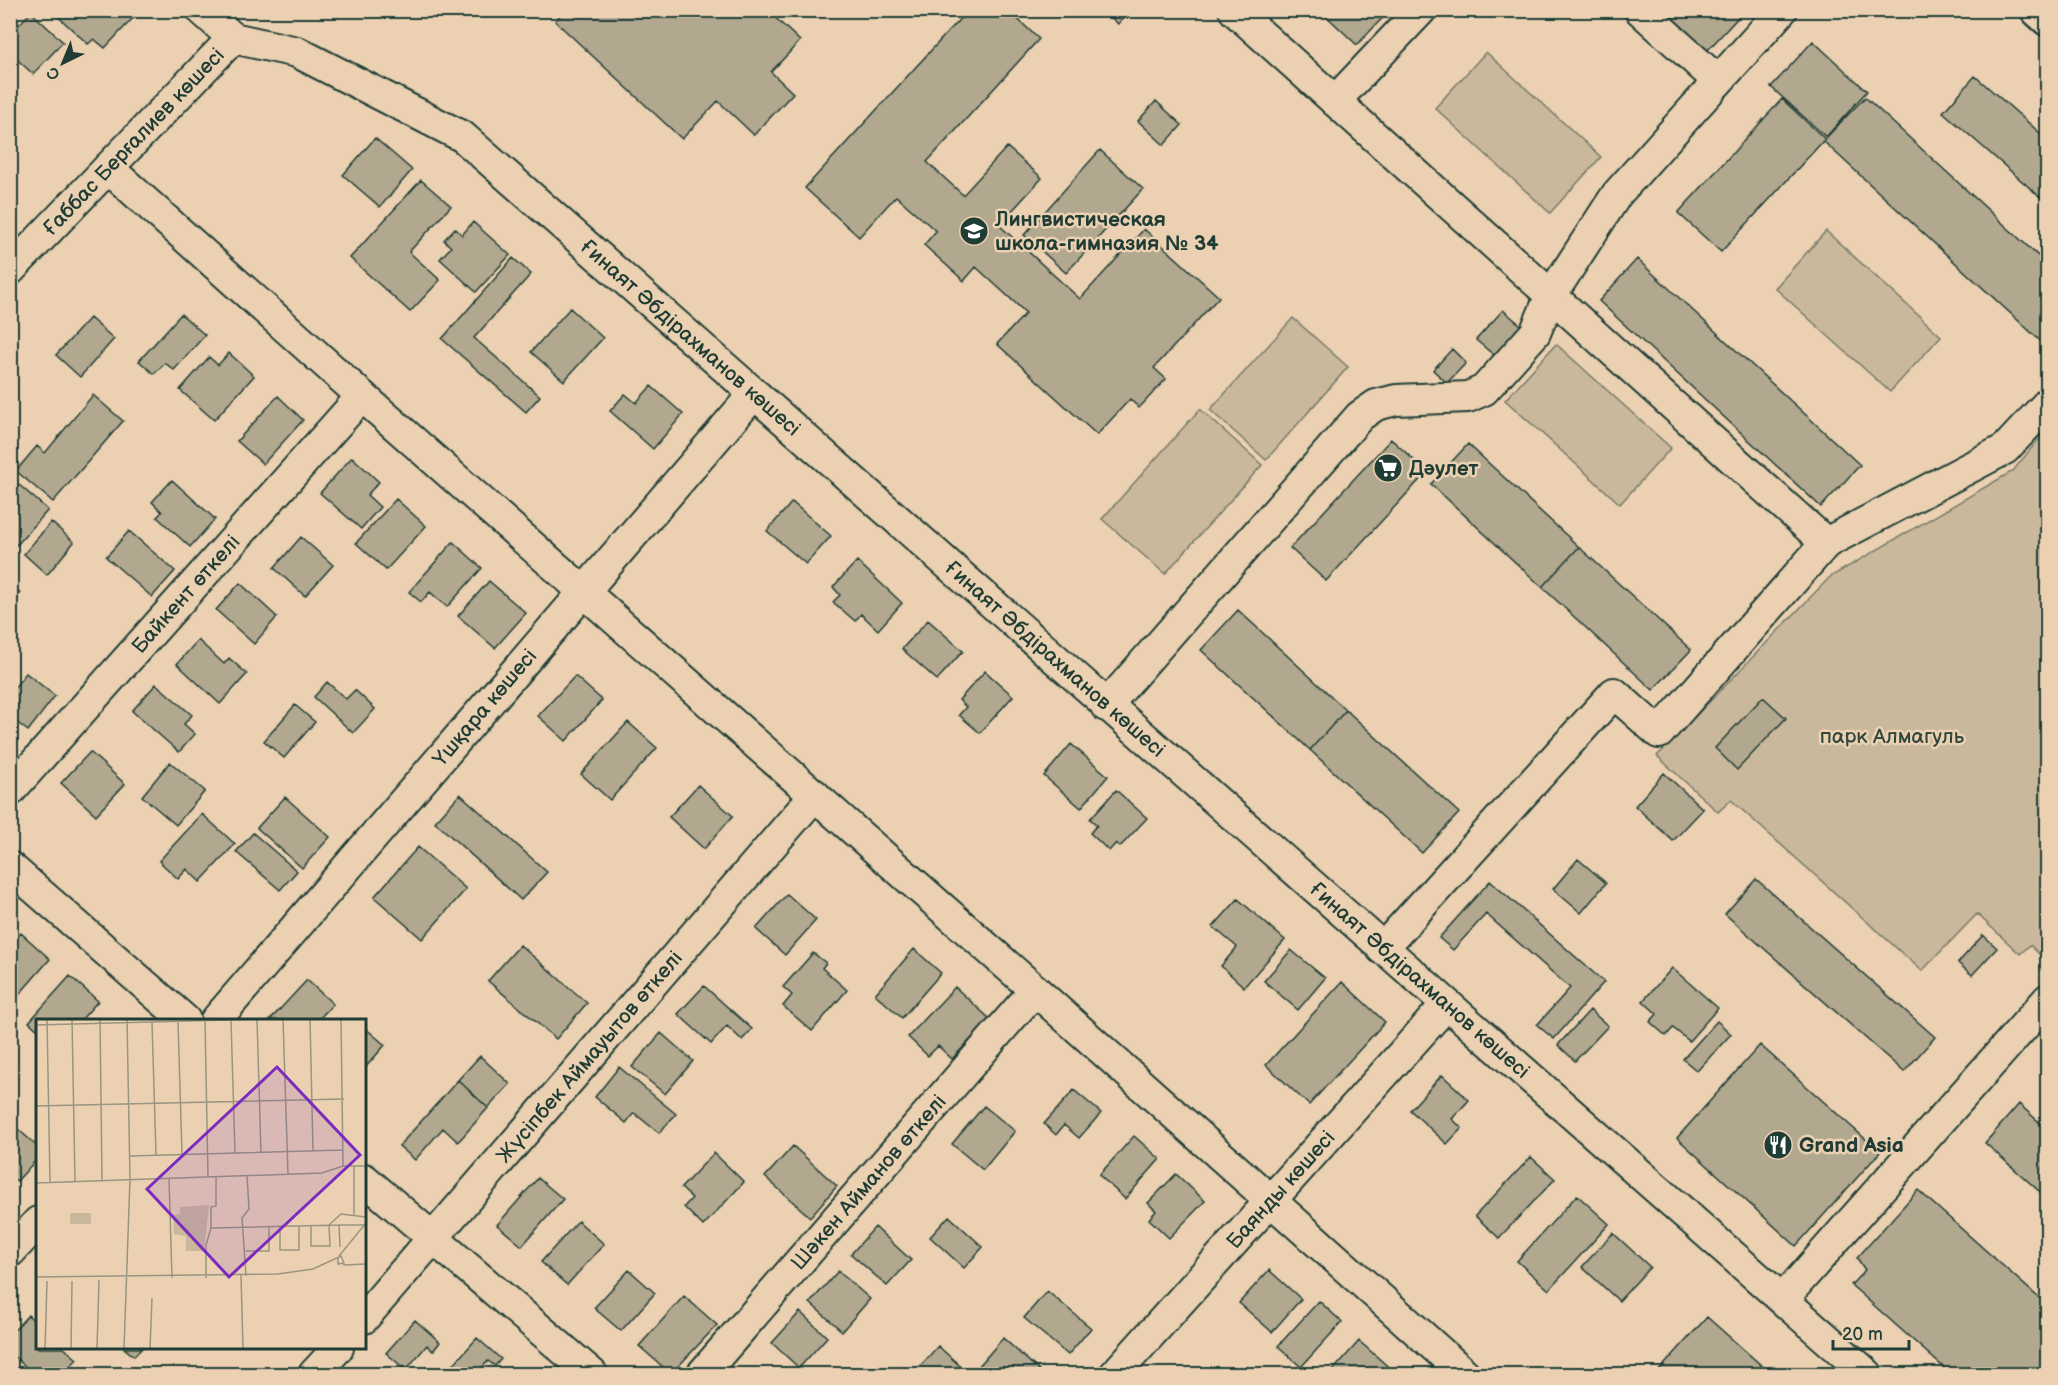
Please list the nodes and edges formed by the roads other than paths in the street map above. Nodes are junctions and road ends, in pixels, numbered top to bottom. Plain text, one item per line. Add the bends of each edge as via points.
1 (202, 10) edge
2 (1421, 10) edge
3 (1640, 10) edge
4 (1782, 10) edge
5 (2038, 10) edge
6 (1240, 12) edge
7 (2048, 19) edge
8 (233, 38) junction
9 (1718, 81) junction
10 (1335, 101) junction
11 (108, 168) junction
12 (10, 270) edge
13 (1550, 297) junction
14 (753, 395) junction
15 (362, 396) junction
16 (2048, 403) edge
17 (1826, 543) junction
18 (585, 593) junction
19 (1106, 706) junction
20 (10, 791) edge
21 (815, 795) junction
22 (10, 867) edge
23 (1382, 949) junction
24 (1035, 990) junction
25 (2048, 999) edge
26 (1446, 1005) junction
27 (184, 1019) edge
28 (217, 1019) edge
29 (366, 1181) edge
30 (1269, 1201) junction
31 (36, 1224) edge
32 (434, 1240) junction
33 (10, 1252) edge
34 (1783, 1299) junction
35 (366, 1316) edge
36 (336, 1349) edge
37 (314, 1374) edge
38 (592, 1374) edge
39 (702, 1374) edge
40 (1115, 1374) edge
41 (1465, 1374) edge
42 (1868, 1374) edge

1 - 8 street, Ғинаят Әбдірахманов көшесі
2 - 10 street
3 - 9 street
4 - 9 street
5 - 7 main road
6 - 10 street
8 - 11 street, Ғаббас Берғалиев көшесі
8 - 14 street, Ғинаят Әбдірахманов көшесі via 297,52 463,138 626,278
9 - 13 street via 1617,194
10 - 13 street
11 - 12 street, Ғаббас Берғалиев көшесі
11 - 15 street
13 - 17 street
13 - 19 street via 1535,333 1484,390 1468,397 1396,400 1376,405 1360,416
14 - 18 street, Үшқара көшесі
14 - 19 street, Ғинаят Әбдірахманов көшесі
15 - 18 street
15 - 20 street, Байкент өткелі
16 - 17 street via 2005,449
17 - 23 street via 1659,733 1614,693
18 - 21 street
18 - 28 street, Үшқара көшесі
19 - 23 street, Ғинаят Әбдірахманов көшесі
21 - 24 street
21 - 32 street, Жүсіпбек Аймауытов өткелі
22 - 27 street
23 - 26 street, Ғинаят Әбдірахманов көшесі
24 - 30 street
24 - 39 street, Шәкен Айманов өткелі
25 - 34 street
26 - 30 street, Баянды көшесі
26 - 34 street, Ғинаят Әбдірахманов көшесі
29 - 32 street
30 - 40 street, Баянды көшесі
30 - 41 street
31 - 33 street
32 - 35 street, Жүсіпбек Аймауытов өткелі
32 - 38 street
34 - 42 street, Ғинаят Әбдірахманов көшесі
36 - 37 street

